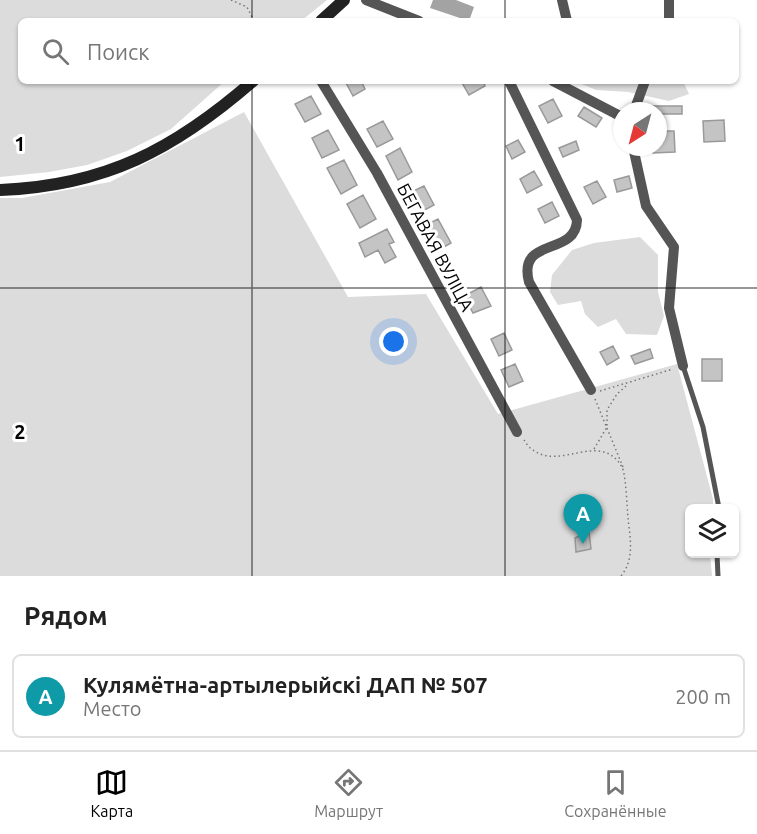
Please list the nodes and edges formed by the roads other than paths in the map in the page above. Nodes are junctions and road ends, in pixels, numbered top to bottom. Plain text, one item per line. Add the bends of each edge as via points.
1 (344, 0) edge
2 (366, 0) edge
3 (562, 0) edge
4 (669, 0) edge
5 (324, 18) edge
6 (411, 18) edge
7 (566, 18) edge
8 (669, 18) edge
9 (250, 84) edge
10 (323, 84) edge
11 (509, 84) edge
12 (559, 84) edge
13 (644, 84) edge
14 (637, 102) edge
15 (613, 112) edge
16 (635, 156) edge
17 (0, 190) edge
18 (683, 366) joint
19 (591, 390) road end
20 (517, 432) road end
21 (718, 504) edge
22 (717, 558) edge
23 (718, 576) edge

1 - 5 street
2 - 6 street
3 - 7 street
4 - 8 street
9 - 17 street via 218,112 168,144 110,172 66,183
10 - 20 street, БЕГАВАЯ ВУЛІЦА via 377,173
11 - 19 street via 577,220 572,237 535,253 525,269
12 - 15 street
13 - 14 street
16 - 18 street via 646,206 674,247 669,308
18 - 21 lane via 703,427
22 - 23 lane

